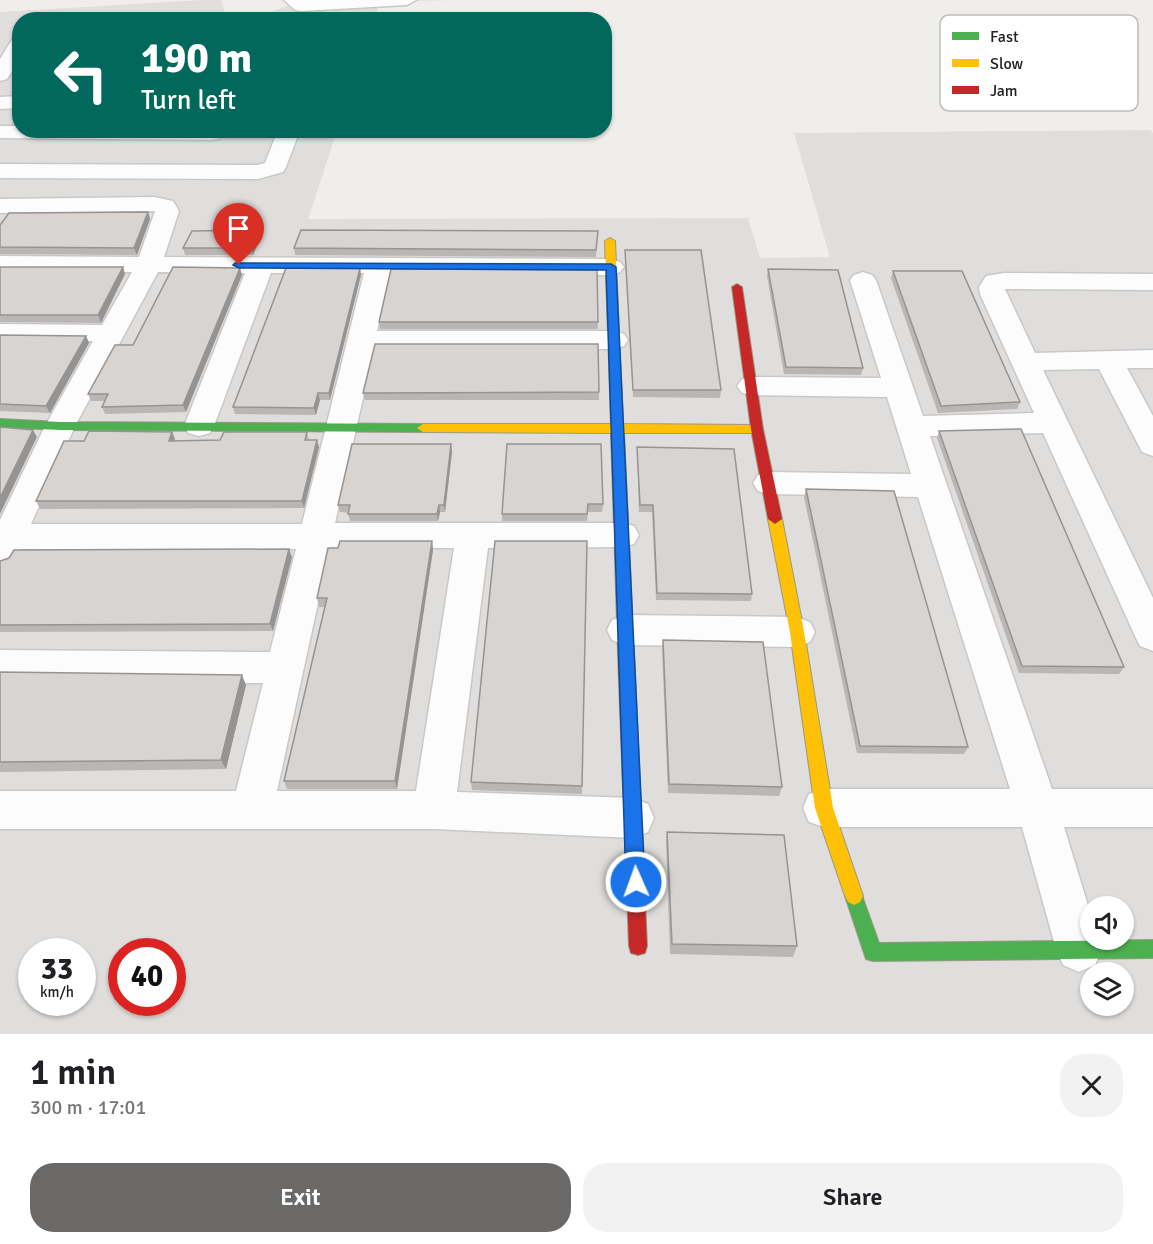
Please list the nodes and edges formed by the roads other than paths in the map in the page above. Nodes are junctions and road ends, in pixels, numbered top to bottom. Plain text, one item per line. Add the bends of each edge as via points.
1 (293, 0) edge
2 (407, 0) edge
3 (323, 11) edge
4 (308, 12) edge
5 (12, 55) edge
6 (0, 75) edge
7 (209, 138) edge
8 (286, 138) edge
9 (0, 171) edge
10 (193, 172) junction
11 (0, 206) edge
12 (610, 241) dead end
13 (0, 264) edge
14 (149, 265) junction
15 (261, 265) junction
16 (379, 265) junction
17 (611, 267) junction
18 (863, 280) dead end
19 (1153, 282) edge
20 (737, 286) dead end
21 (0, 332) edge
22 (110, 333) junction
23 (361, 340) junction
24 (614, 340) junction
25 (1153, 359) edge
26 (1109, 361) junction
27 (1025, 362) junction
28 (752, 386) junction
29 (899, 388) junction
30 (0, 423) edge
31 (1052, 423) junction
32 (60, 426) junction
33 (199, 426) junction
34 (911, 426) junction
35 (342, 428) junction
36 (616, 429) junction
37 (757, 429) junction
38 (1153, 445) edge
39 (769, 483) junction
40 (931, 486) junction
41 (473, 535) junction
42 (622, 535) junction
43 (316, 536) junction
44 (5, 546) edge
45 (625, 630) junction
46 (797, 632) junction
47 (1153, 636) edge
48 (0, 666) edge
49 (285, 668) junction
50 (1037, 807) junction
51 (824, 808) junction
52 (1153, 808) edge
53 (0, 810) edge
54 (252, 810) junction
55 (434, 810) junction
56 (633, 818) junction
57 (638, 946) dead end
58 (1153, 949) edge
59 (1079, 950) junction

1 - 3 street
2 - 3 street
3 - 4 street
5 - 6 street
7 - 10 street
8 - 10 street via 275,167 266,171
9 - 10 street
11 - 14 street via 165,206 167,211
12 - 17 street
13 - 14 street
14 - 15 street
14 - 22 street
15 - 16 street
15 - 33 street
16 - 17 street
16 - 23 street
17 - 24 street
18 - 29 street
19 - 27 street via 995,282 993,294
20 - 28 street
21 - 22 street
22 - 32 street
23 - 24 street
23 - 35 street
24 - 36 street
25 - 26 street
26 - 27 street
26 - 38 street
27 - 31 street
28 - 29 street
28 - 37 street
29 - 34 street
30 - 32 street
31 - 34 street
31 - 47 street
32 - 33 street
32 - 44 street
33 - 35 street
34 - 40 street
35 - 36 street
35 - 43 street
36 - 37 street
36 - 42 street
37 - 39 street
39 - 40 street
39 - 46 street
40 - 50 street
41 - 42 street
41 - 43 street
41 - 55 street
42 - 45 street
43 - 44 street
43 - 49 street
45 - 46 street
45 - 56 street
46 - 51 street
48 - 49 street
49 - 54 street
50 - 51 street
50 - 52 street
50 - 59 street
51 - 59 street via 873,952
53 - 54 street
54 - 55 street
55 - 56 street
56 - 57 street
58 - 59 street

